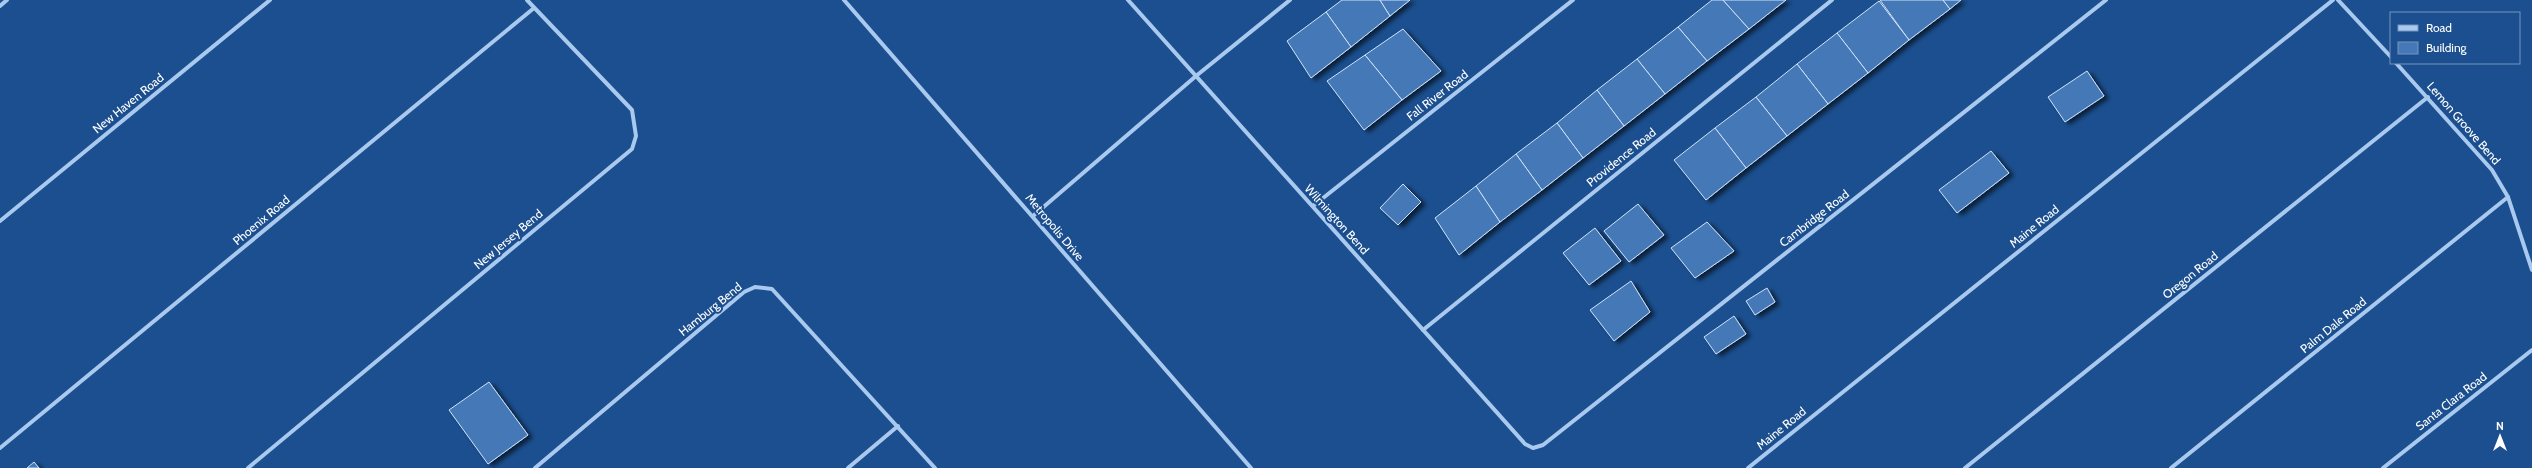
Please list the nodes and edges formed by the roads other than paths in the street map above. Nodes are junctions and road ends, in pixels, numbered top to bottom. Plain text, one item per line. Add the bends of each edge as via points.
1 (7, 0) edge
2 (270, 0) edge
3 (527, 0) edge
4 (844, 0) edge
5 (1128, 0) edge
6 (1290, 0) edge
7 (1573, 0) edge
8 (1832, 0) edge
9 (2106, 0) edge
10 (2333, 0) edge
11 (2338, 0) edge
12 (0, 6) edge
13 (534, 8) junction
14 (2390, 56) edge
15 (2397, 64) edge
16 (1196, 76) junction
17 (2428, 97) junction
18 (2508, 197) junction
19 (1312, 206) junction
20 (1033, 216) junction
21 (0, 221) edge
22 (2532, 270) edge
23 (1423, 330) junction
24 (2532, 350) edge
25 (898, 426) junction
26 (0, 448) edge
27 (1533, 448) joint
28 (248, 468) edge
29 (535, 468) edge
30 (848, 468) edge
31 (935, 468) edge
32 (1251, 468) edge
33 (1748, 468) edge
34 (1965, 468) edge
35 (2171, 468) edge
36 (2383, 468) edge

1 - 12 street
2 - 21 street, New Haven Road
3 - 13 street, New Jersey Bend
4 - 20 street, Metropolis Drive
5 - 16 street, Wilmington Bend
6 - 16 street
7 - 19 street, Fall River Road
8 - 23 street, Providence Road
9 - 27 street, Cambridge Road via 1543,445
10 - 33 street, Maine Road
11 - 14 street
13 - 26 street, Phoenix Road
13 - 28 street, New Jersey Bend via 632,110 636,136 632,149
15 - 17 street, Lemon Groove Bend
16 - 19 street, Wilmington Bend
16 - 20 street
17 - 18 street, Lemon Groove Bend via 2492,170
17 - 34 street, Oregon Road
18 - 22 street, Lemon Groove Bend
18 - 35 street, Palm Dale Road
19 - 23 street, Wilmington Bend
20 - 32 street, Metropolis Drive
23 - 27 street, Wilmington Bend via 1524,444
24 - 36 street, Santa Clara Road
25 - 29 street, Hamburg Bend via 772,290 764,286 755,287 744,292
25 - 30 street
25 - 31 street, Hamburg Bend

